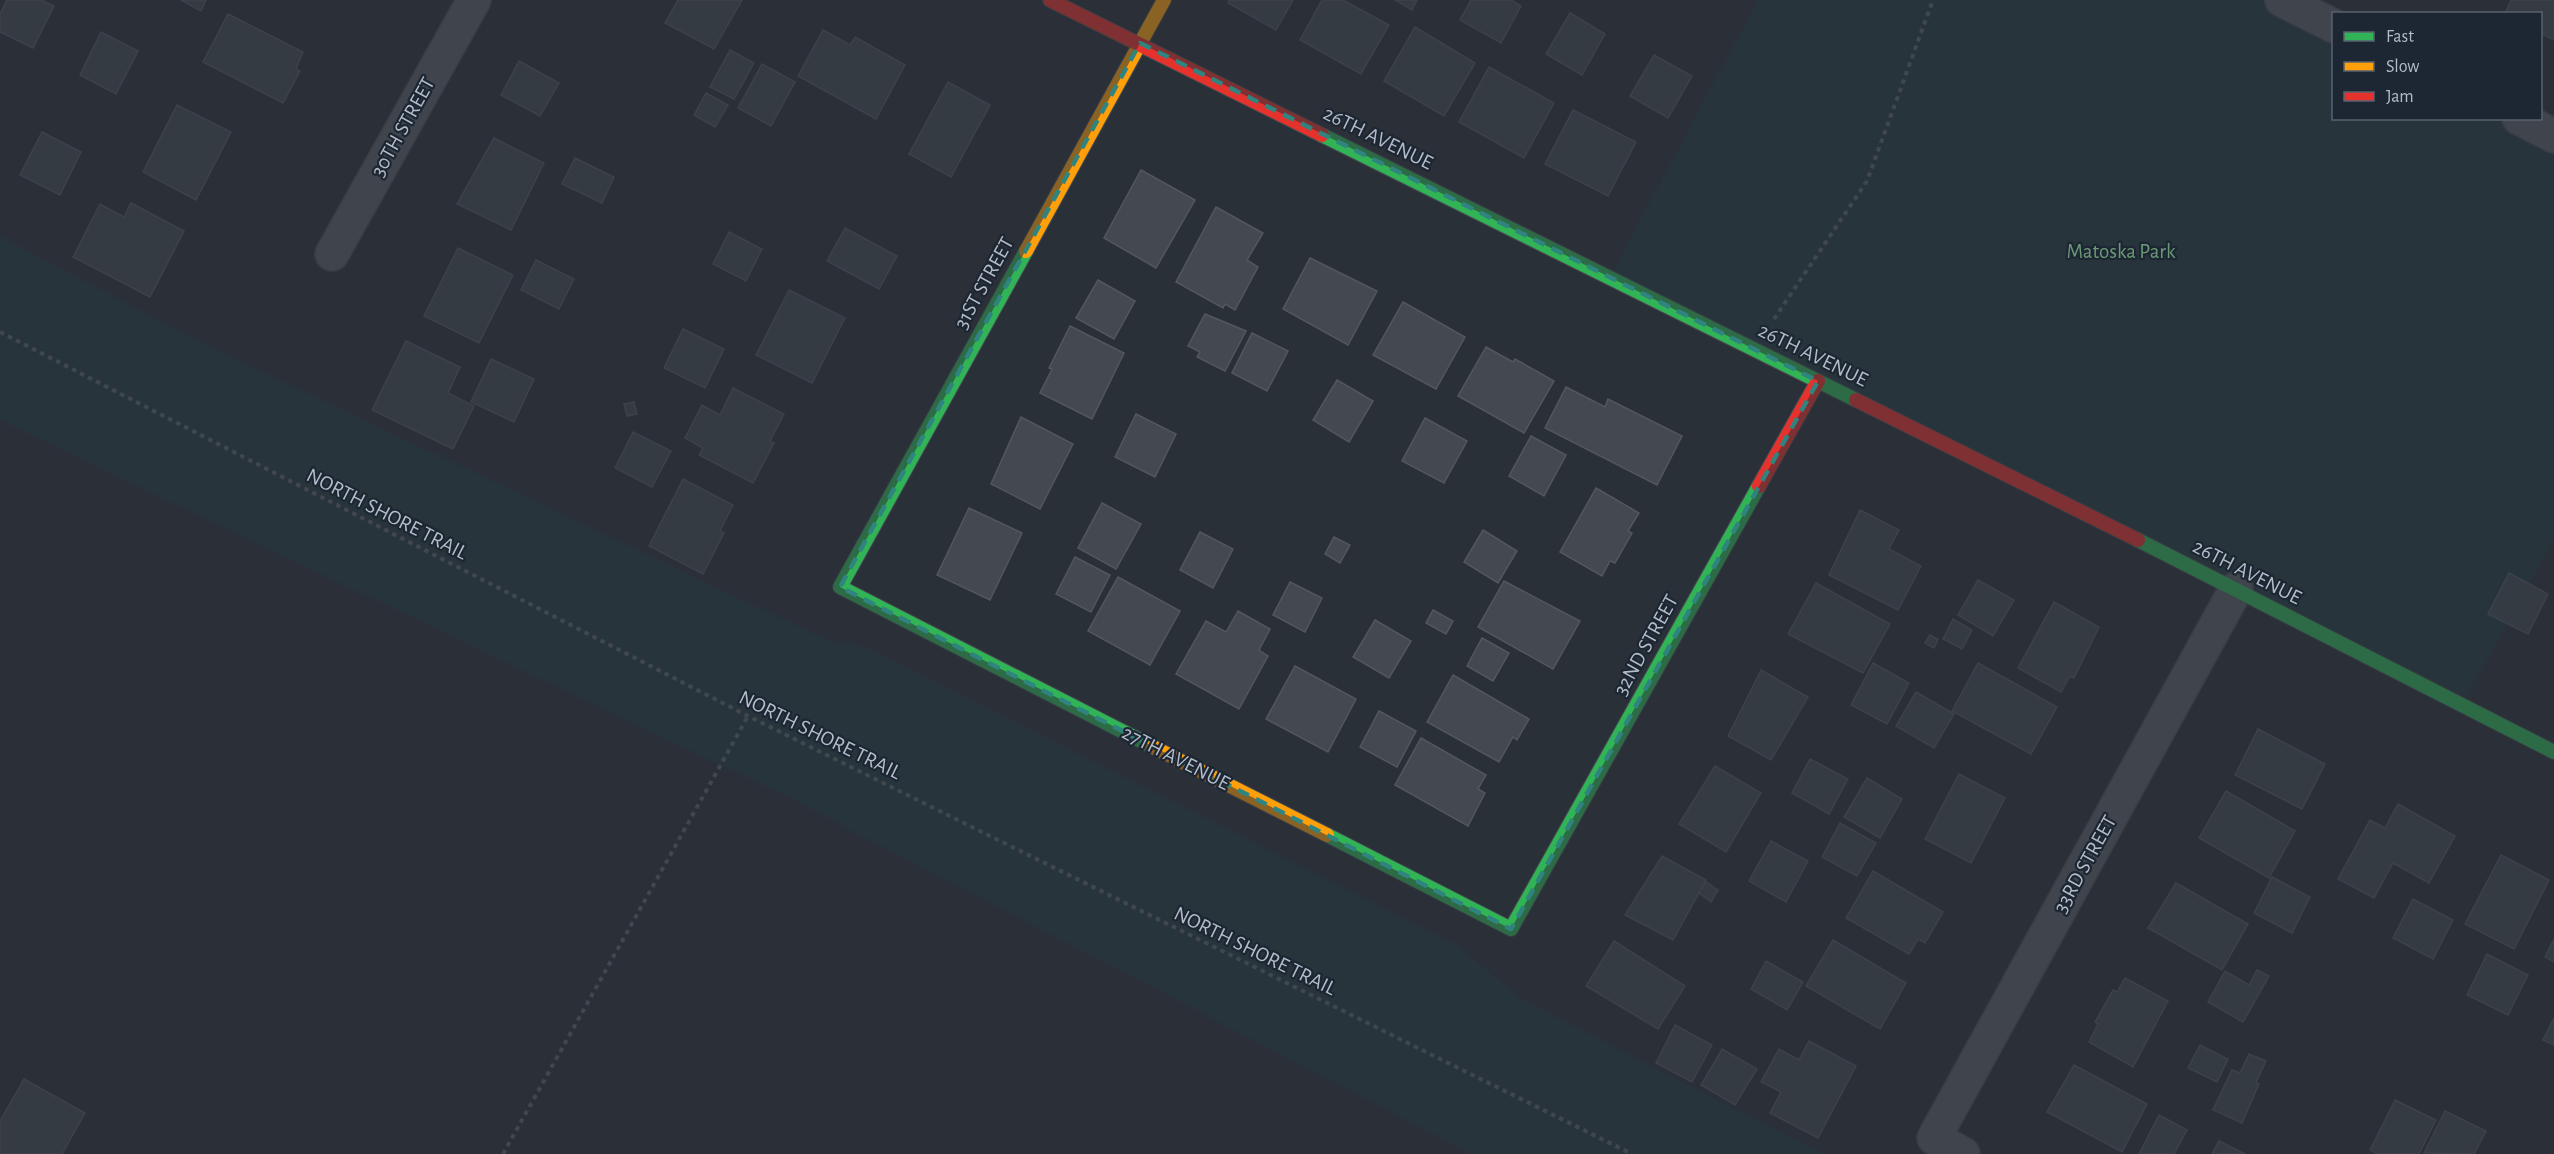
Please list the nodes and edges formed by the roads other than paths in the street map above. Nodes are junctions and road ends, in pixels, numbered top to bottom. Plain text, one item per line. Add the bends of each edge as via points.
1 (474, 0) edge
2 (1050, 0) edge
3 (1164, 0) edge
4 (2282, 0) edge
5 (2332, 25) edge
6 (1140, 43) junction
7 (2523, 120) edge
8 (2554, 136) edge
9 (332, 254) dead end
10 (1818, 381) junction
11 (840, 587) joint
12 (2236, 589) junction
13 (2554, 752) edge
14 (1511, 929) joint
15 (1963, 1154) edge

1 - 9 street, 30TH STREET
2 - 6 street, 26TH AVENUE
3 - 6 street, 31ST STREET
4 - 5 street
6 - 10 street, 26TH AVENUE
6 - 11 street, 31ST STREET
7 - 8 street
10 - 12 street, 26TH AVENUE
10 - 14 street, 32ND STREET
11 - 14 street, 27TH AVENUE
12 - 13 street, 26TH AVENUE
12 - 15 street, 33RD STREET via 1934,1138

